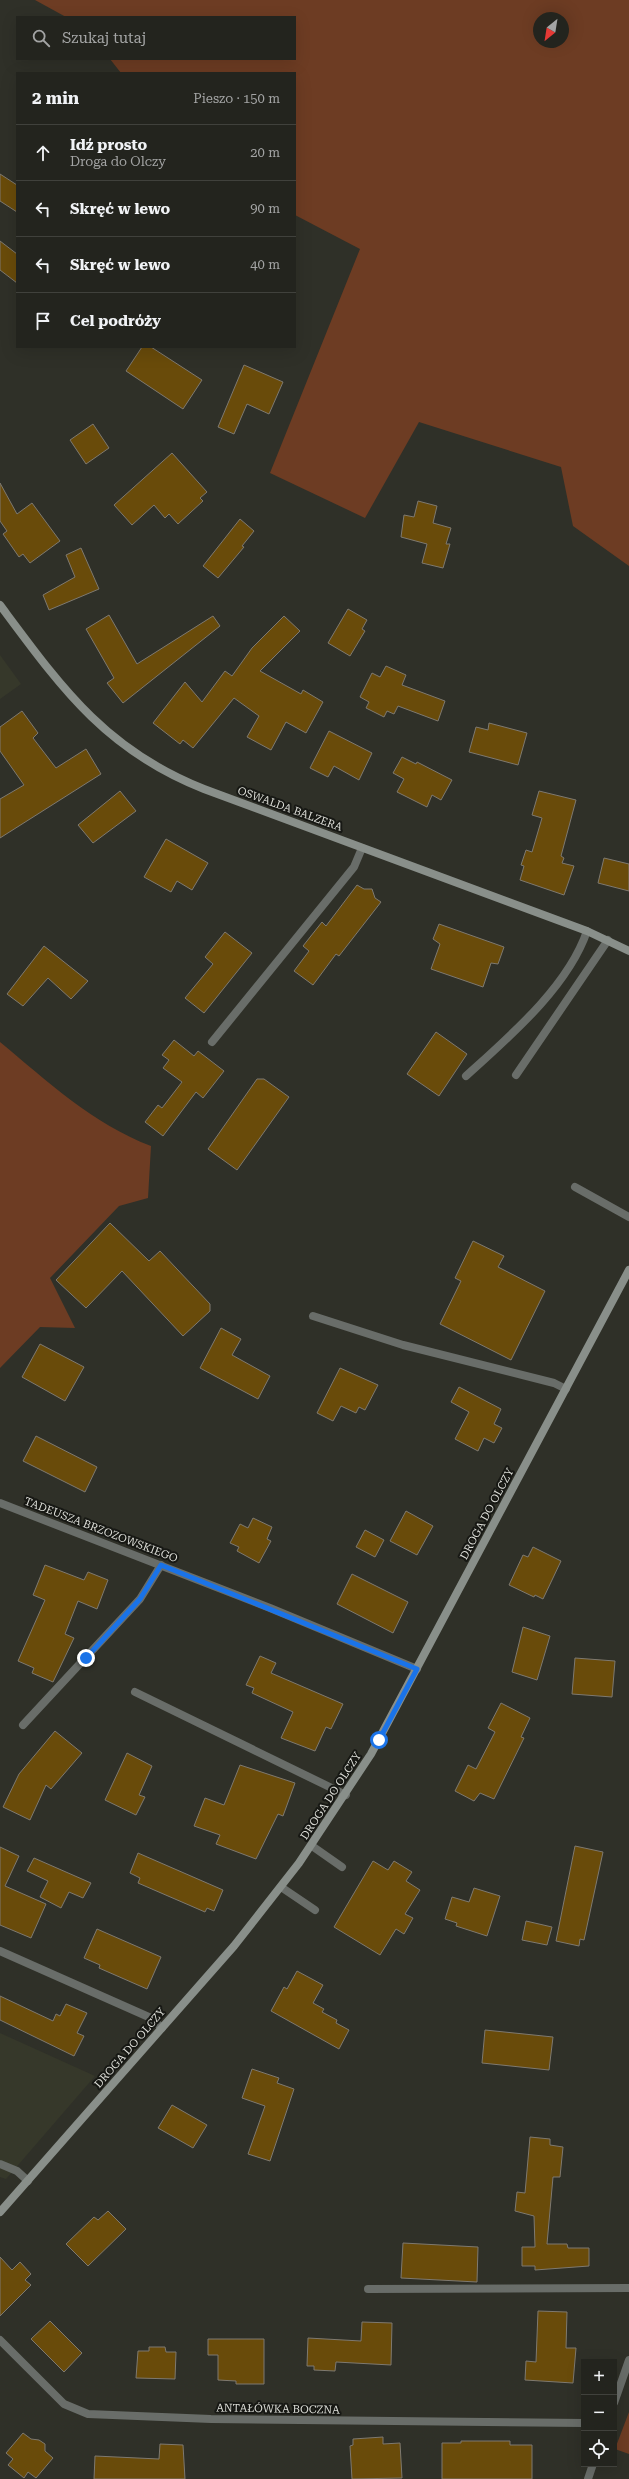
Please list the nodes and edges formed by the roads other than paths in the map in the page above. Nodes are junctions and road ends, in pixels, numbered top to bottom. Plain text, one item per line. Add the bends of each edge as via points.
1 (0, 605) edge
2 (362, 848) junction
3 (587, 931) junction
4 (608, 940) junction
5 (629, 952) edge
6 (212, 1042) dead end
7 (516, 1075) dead end
8 (466, 1076) dead end
9 (575, 1187) dead end
10 (629, 1217) edge
11 (629, 1270) edge
12 (313, 1316) dead end
13 (566, 1389) junction
14 (0, 1503) edge
15 (161, 1565) junction
16 (417, 1669) junction
17 (135, 1692) dead end
18 (23, 1725) dead end
19 (346, 1795) junction
20 (312, 1846) junction
21 (342, 1867) dead end
22 (281, 1887) junction
23 (315, 1910) dead end
24 (0, 1951) edge
25 (162, 2028) junction
26 (0, 2164) edge
27 (28, 2181) junction
28 (0, 2212) edge
29 (629, 2288) edge
30 (368, 2289) dead end
31 (0, 2340) edge
32 (629, 2360) edge
33 (617, 2395) edge
34 (581, 2423) edge
35 (592, 2467) edge
36 (588, 2479) edge

1 - 2 street, OSWALDA BALZERA via 66,691 99,726 132,752 188,782
2 - 3 street, OSWALDA BALZERA
2 - 6 street via 354,867
3 - 4 street, OSWALDA BALZERA
3 - 8 street via 580,950 520,1028
4 - 5 street, OSWALDA BALZERA
4 - 7 street
9 - 10 street
11 - 13 street, DROGA DO OLCZY
12 - 13 street via 403,1345 554,1383
13 - 16 street, DROGA DO OLCZY
14 - 15 street, TADEUSZA BRZOZOWSKIEGO
15 - 16 street, TADEUSZA BRZOZOWSKIEGO
15 - 18 street via 140,1599
16 - 19 street, DROGA DO OLCZY
17 - 19 street
19 - 20 street, DROGA DO OLCZY
20 - 21 street
20 - 22 street, DROGA DO OLCZY
22 - 23 street
22 - 25 street, DROGA DO OLCZY
24 - 25 street via 151,2018
25 - 27 street, DROGA DO OLCZY
26 - 27 street via 17,2171
27 - 28 street, DROGA DO OLCZY
29 - 30 street
31 - 34 street, ANTAŁÓWKA BOCZNA via 64,2404 88,2414 211,2419
32 - 33 street
35 - 36 street

